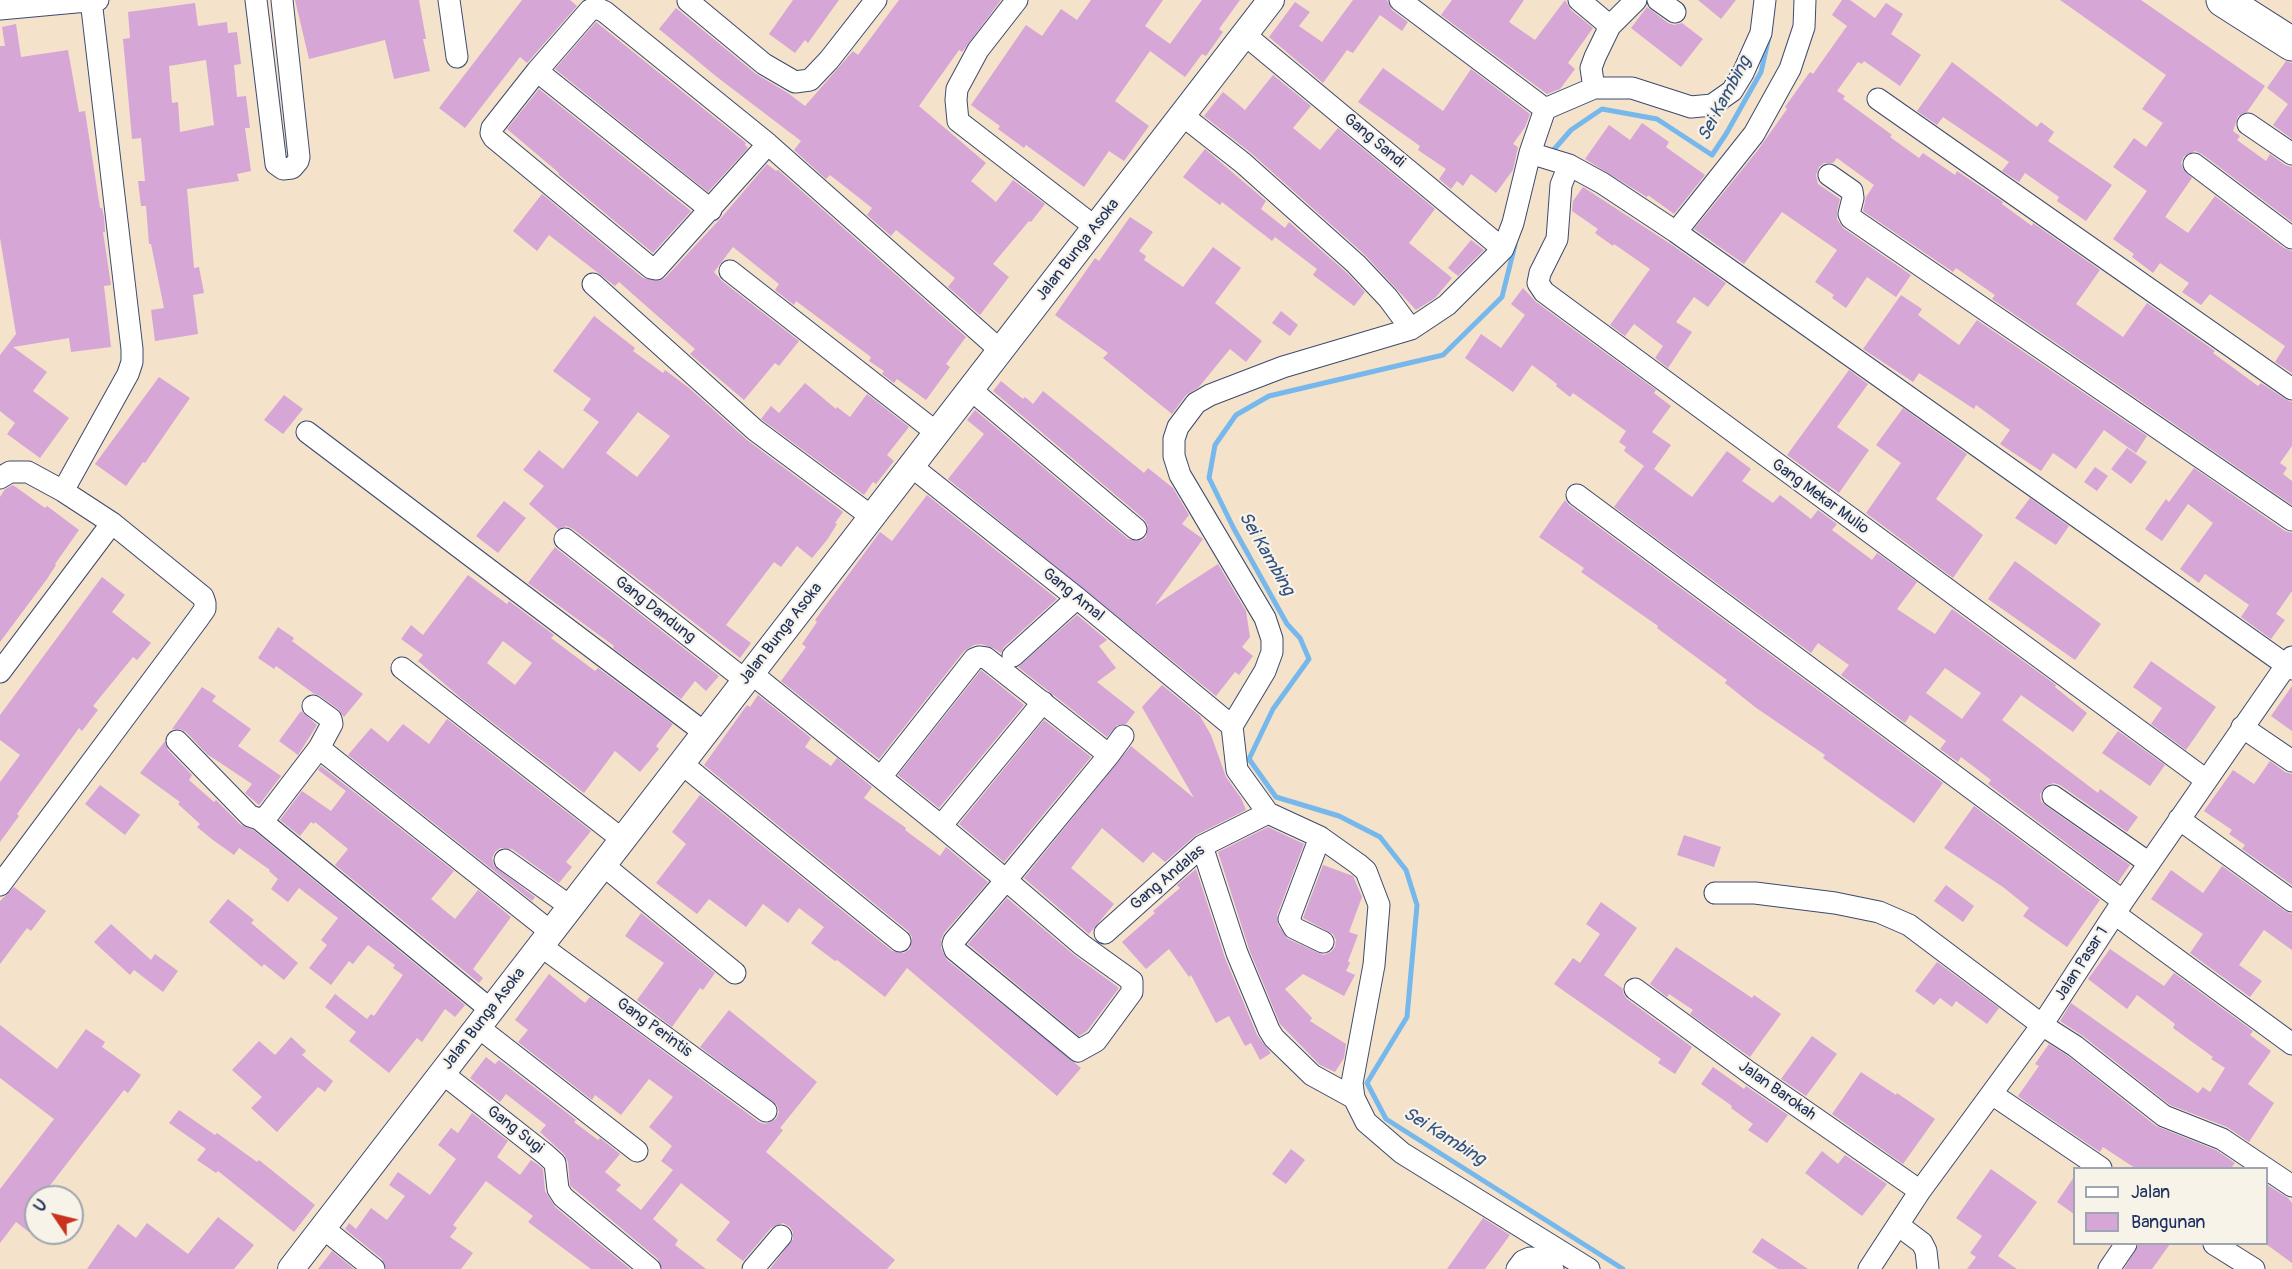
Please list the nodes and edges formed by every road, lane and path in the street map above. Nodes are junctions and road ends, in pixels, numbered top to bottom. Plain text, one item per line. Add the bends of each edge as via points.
1 (93, 0) edge
2 (256, 0) edge
3 (282, 0) edge
4 (449, 0) edge
5 (688, 0) edge
6 (876, 0) edge
7 (1017, 0) edge
8 (1271, 0) edge
9 (1400, 0) edge
10 (1579, 0) edge
11 (1636, 0) edge
12 (1658, 0) edge
13 (1765, 0) edge
14 (1805, 0) edge
15 (2225, 1) edge
16 (0, 9) edge
17 (1675, 12) dead end
18 (1610, 26) junction
19 (1244, 34) junction
20 (2292, 44) edge
21 (457, 57) dead end
22 (537, 71) junction
23 (1594, 88) junction
24 (1878, 99) dead end
25 (1545, 109) junction
26 (1182, 115) junction
27 (2248, 124) dead end
28 (768, 144) junction
29 (2292, 154) edge
30 (1535, 155) junction
31 (1565, 164) junction
32 (2194, 164) dead end
33 (1829, 175) dead end
34 (711, 210) junction
35 (1095, 227) junction
36 (1676, 232) junction
37 (2292, 238) edge
38 (1503, 249) junction
39 (730, 272) dead end
40 (593, 284) dead end
41 (1411, 329) junction
42 (1000, 350) junction
43 (970, 389) junction
44 (2292, 389) edge
45 (307, 432) dead end
46 (937, 433) junction
47 (911, 466) junction
48 (0, 478) edge
49 (63, 491) junction
50 (1576, 495) dead end
51 (872, 517) junction
52 (2292, 520) edge
53 (112, 523) junction
54 (1136, 529) dead end
55 (565, 539) dead end
56 (1077, 598) junction
57 (1013, 656) dead end
58 (2290, 664) edge
59 (402, 668) dead end
60 (0, 672) edge
61 (748, 677) junction
62 (1043, 702) junction
63 (313, 706) dead end
64 (1232, 726) junction
65 (2242, 728) junction
66 (705, 733) junction
67 (1123, 736) dead end
68 (177, 741) dead end
69 (319, 748) junction
70 (1109, 755) junction
71 (2292, 761) edge
72 (681, 763) junction
73 (881, 777) junction
74 (2206, 780) junction
75 (2053, 796) dead end
76 (1268, 813) junction
77 (259, 819) junction
78 (2180, 819) junction
79 (941, 826) junction
80 (1320, 837) junction
81 (623, 840) junction
82 (1202, 846) junction
83 (505, 860) dead end
84 (2149, 863) junction
85 (603, 866) junction
86 (1006, 880) junction
87 (0, 885) edge
88 (1715, 893) dead end
89 (2292, 901) edge
90 (571, 907) junction
91 (2119, 908) junction
92 (1105, 933) dead end
93 (546, 939) junction
94 (900, 941) dead end
95 (1323, 942) dead end
96 (735, 973) dead end
97 (1635, 989) dead end
98 (485, 1018) junction
99 (2042, 1025) junction
100 (2292, 1044) edge
101 (442, 1073) junction
102 (1992, 1094) junction
103 (1354, 1098) junction
104 (766, 1111) dead end
105 (637, 1151) dead end
106 (2101, 1167) edge
107 (2264, 1167) edge
108 (2268, 1170) edge
109 (2292, 1186) edge
110 (1920, 1191) junction
111 (1898, 1226) junction
112 (323, 1228) junction
113 (781, 1236) dead end
114 (2125, 1245) edge
115 (2216, 1245) edge
116 (291, 1269) edge
117 (374, 1269) edge
118 (650, 1269) edge
119 (753, 1269) edge
120 (1517, 1269) edge
121 (1553, 1269) edge
122 (1589, 1269) edge
123 (1869, 1269) edge
124 (1928, 1269) edge
125 (2109, 1269) edge
126 (2254, 1269) edge

1 - 16 street
1 - 49 street via 132,362
2 - 3 street via 276,164 283,169 292,168 299,157
4 - 21 street
5 - 6 street via 764,64 795,82 810,80 830,60
7 - 35 street via 978,50 957,89 958,121
8 - 19 street, Jalan Bunga Asoka
9 - 25 street
10 - 18 street
11 - 18 street
12 - 17 street
13 - 23 street via 1761,33 1743,73 1732,91 1712,105 1691,107 1632,88
14 - 36 street via 1804,27 1790,69 1754,134
15 - 20 highway
18 - 23 street via 1591,68
19 - 26 street, Jalan Bunga Asoka
19 - 38 street, Gang Sandi
22 - 28 street via 590,10 597,8
22 - 34 street
22 - 34 street via 492,128 494,138 651,268 659,267
23 - 25 street
24 - 44 street
25 - 30 street
26 - 35 street, Jalan Bunga Asoka
26 - 41 street via 1243,163 1356,264
27 - 29 street
28 - 34 street
28 - 42 street
30 - 31 street
30 - 38 street
31 - 36 street via 1602,183
31 - 74 street, Gang Mekar Mulio via 1557,239 1538,284 1544,292
32 - 37 street
33 - 52 street via 1852,191 1851,218
35 - 42 street, Jalan Bunga Asoka
36 - 58 street
38 - 41 street via 1447,306
39 - 46 street
40 - 51 street via 755,430
41 - 64 street via 1284,367 1210,395 1196,403 1178,427 1174,456 1180,475 1265,618 1272,639 1272,652 1264,671
42 - 43 street, Jalan Bunga Asoka
43 - 46 street, Jalan Bunga Asoka
43 - 54 street
45 - 66 street
46 - 47 street, Jalan Bunga Asoka
47 - 51 street, Jalan Bunga Asoka
47 - 56 street, Gang Amal
48 - 49 street via 10,472 28,472
49 - 53 street
50 - 91 street
51 - 61 street, Jalan Bunga Asoka
53 - 60 street
53 - 87 street via 203,597 205,609
55 - 61 street, Gang Dandung
56 - 57 street
56 - 64 street, Gang Amal
58 - 65 street, Jalan Pasar 1
59 - 81 street
61 - 66 street, Jalan Bunga Asoka
61 - 73 street, Gang Dandung
62 - 70 street
62 - 73 street via 986,658 974,659
62 - 79 street
63 - 69 street via 332,719
64 - 76 street via 1237,770
65 - 71 street
65 - 74 street, Jalan Pasar 1
66 - 72 street, Jalan Bunga Asoka
67 - 70 street
68 - 77 street via 250,816
69 - 77 street via 267,816
69 - 93 street, Gang Perintis
70 - 86 street
72 - 81 street, Jalan Bunga Asoka
72 - 94 street
73 - 79 street, Gang Dandung
74 - 78 street, Jalan Pasar 1
75 - 84 street
76 - 80 street
76 - 82 street, Gang Andalas
77 - 98 street
78 - 84 street, Jalan Pasar 1
78 - 89 street
79 - 86 street, Gang Dandung
80 - 95 street via 1289,919 1294,928
80 - 103 street via 1366,871 1379,904 1374,965 1352,1083
81 - 85 street, Jalan Bunga Asoka
82 - 92 street, Gang Andalas
82 - 103 street via 1236,953 1269,1030 1311,1075
83 - 90 street
84 - 91 street, Jalan Pasar 1
85 - 90 street, Jalan Bunga Asoka
85 - 96 street
86 - 86 street via 1082,945 1132,981 1132,992 1090,1045 1076,1050 955,950 954,941
88 - 99 street via 1780,895 1879,912 1909,925
90 - 93 street, Jalan Bunga Asoka
91 - 99 street, Jalan Pasar 1
91 - 100 street
93 - 98 street, Jalan Bunga Asoka
93 - 104 street, Gang Perintis
97 - 110 street, Jalan Barokah
98 - 101 street, Jalan Bunga Asoka
98 - 105 street
99 - 102 street, Jalan Pasar 1
99 - 107 street via 2164,1116 2222,1139
101 - 112 street, Jalan Bunga Asoka
101 - 118 street, Gang Sugi via 555,1163 558,1189 563,1197
102 - 106 street
102 - 110 street, Jalan Pasar 1
103 - 122 street via 1366,1122 1402,1153
108 - 109 street
110 - 111 street, Jalan Pasar 1
111 - 123 street, Jalan Pasar 1
111 - 124 street via 1922,1243
112 - 116 street, Jalan Bunga Asoka
112 - 117 street
113 - 119 street
114 - 125 street
115 - 126 street
120 - 121 street via 1530,1258

